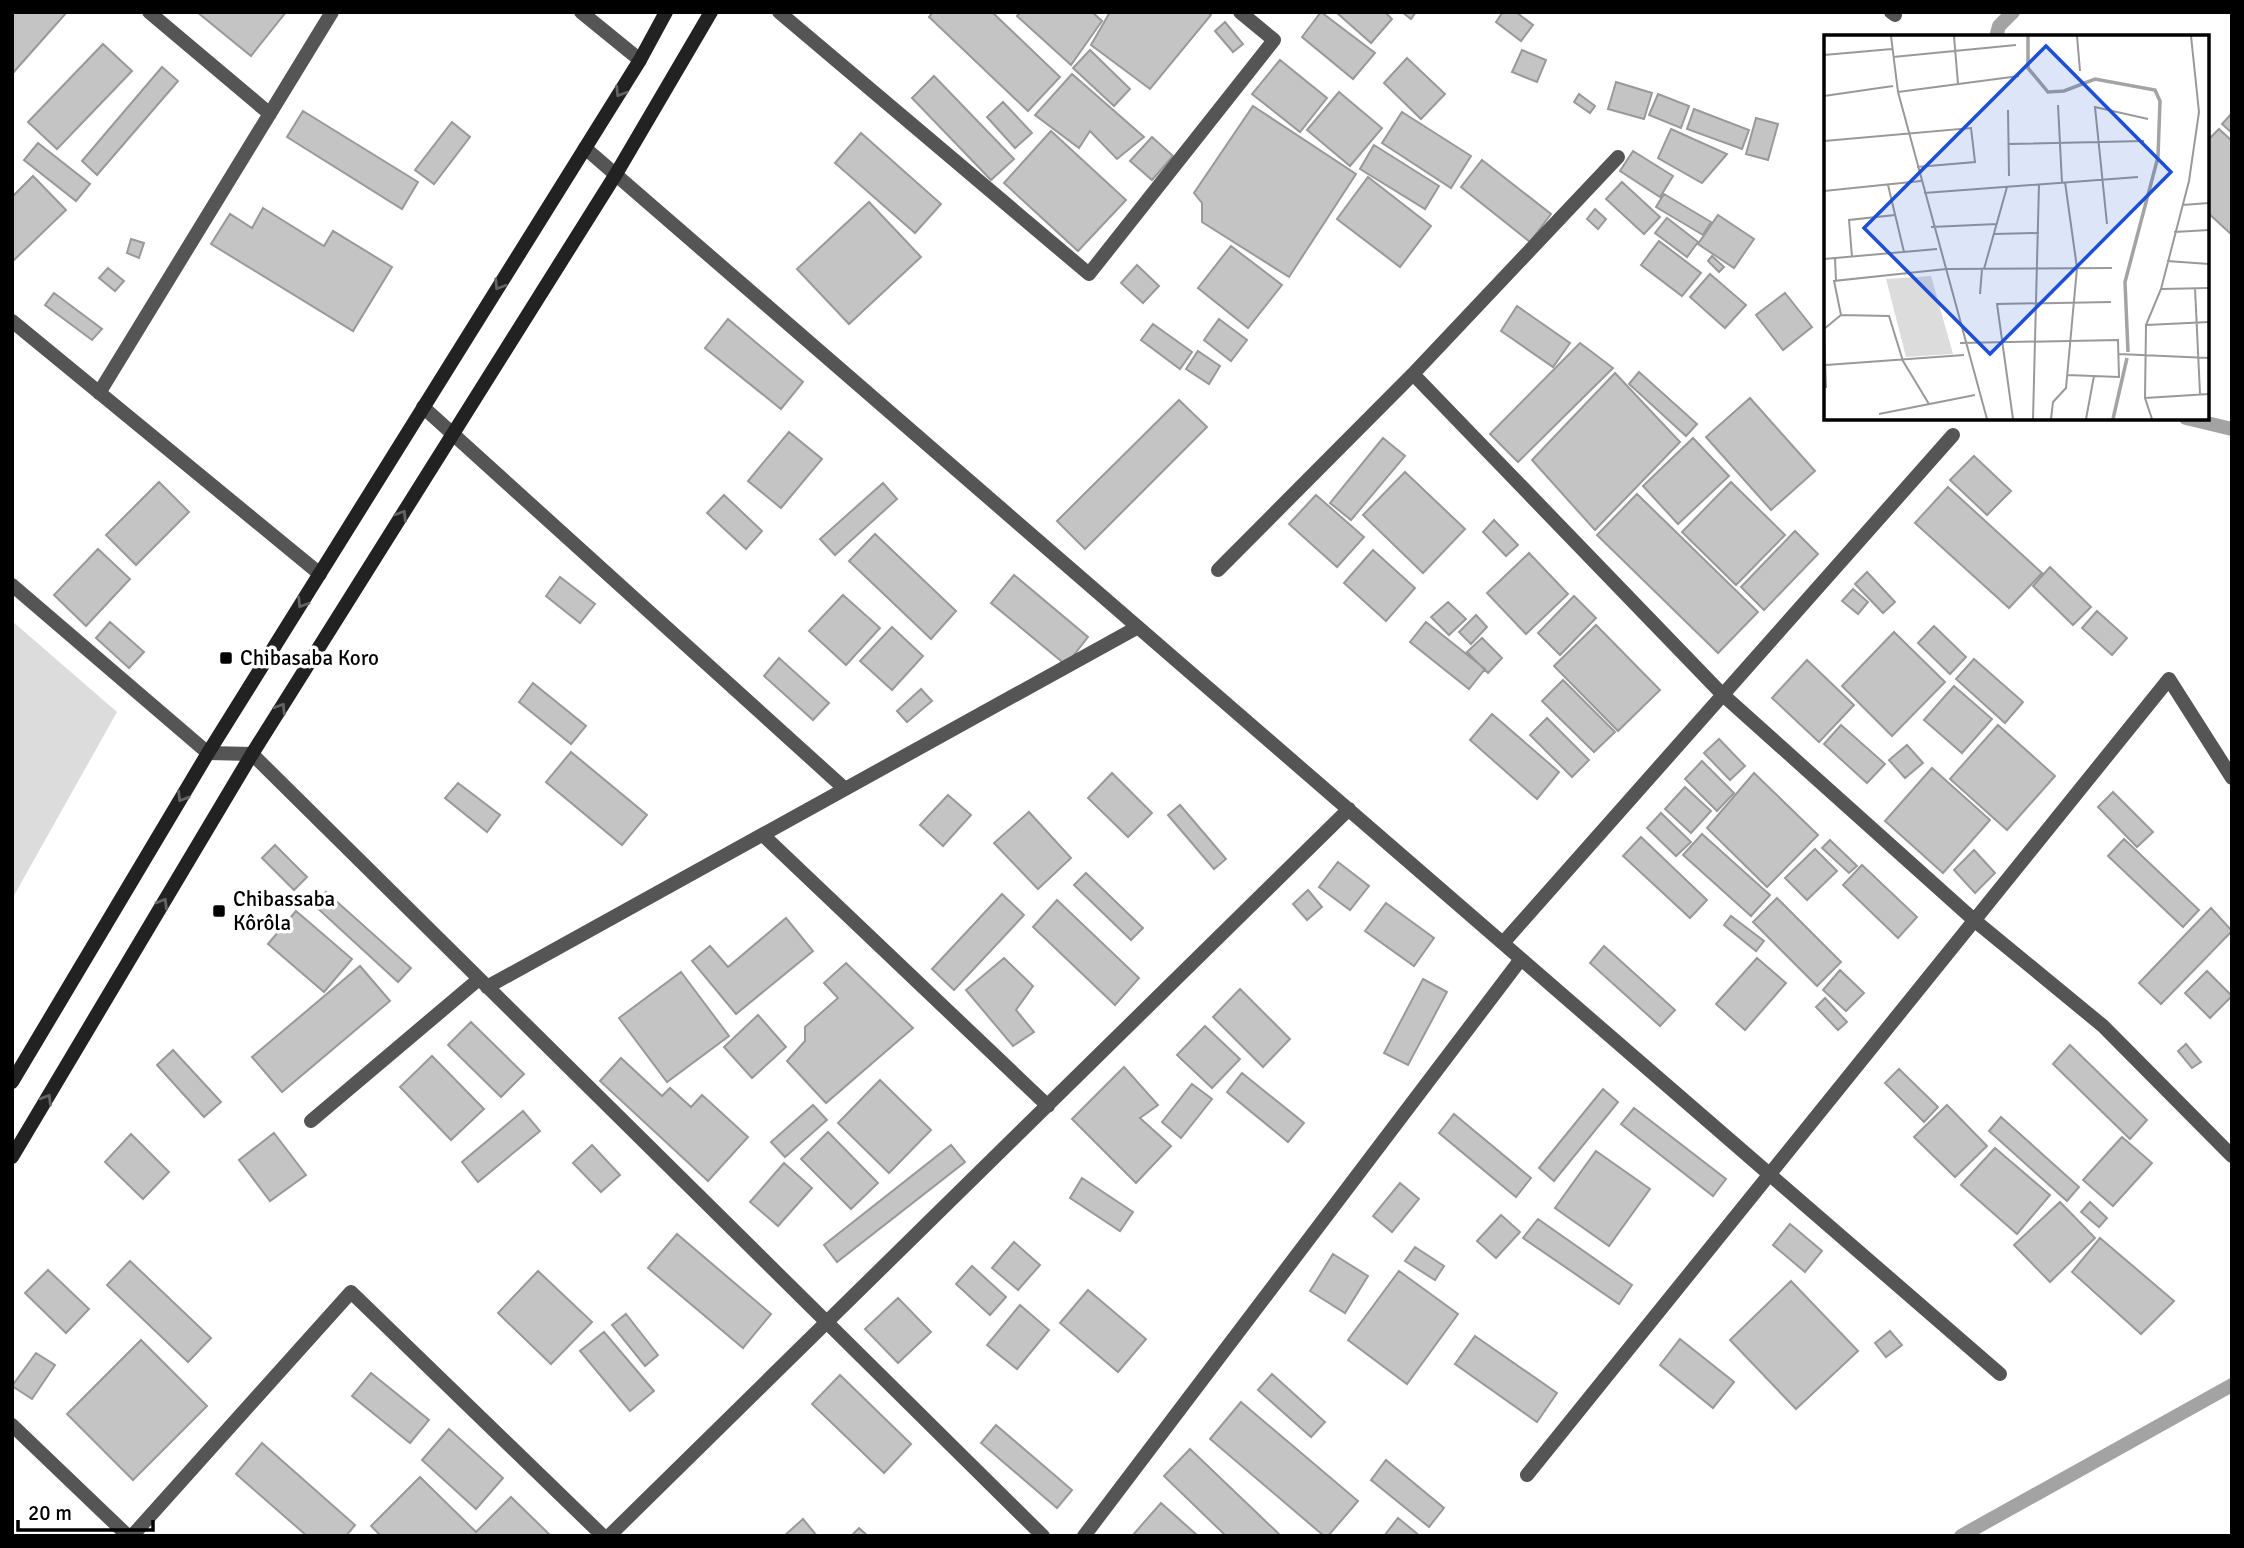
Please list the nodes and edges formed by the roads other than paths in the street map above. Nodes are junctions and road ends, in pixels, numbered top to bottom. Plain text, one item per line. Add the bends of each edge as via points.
1 (149, 12) edge
2 (332, 12) edge
3 (581, 12) edge
4 (666, 12) edge
5 (711, 12) edge
6 (779, 12) edge
7 (1240, 12) edge
8 (640, 60) junction
9 (271, 114) junction
10 (585, 148) junction
11 (1618, 157) dead end
12 (616, 174) junction
13 (12, 321) edge
14 (1413, 374) junction
15 (99, 393) junction
16 (424, 407) junction
17 (452, 434) junction
18 (1953, 435) dead end
19 (1218, 570) dead end
20 (320, 574) junction
21 (12, 585) edge
22 (1138, 627) junction
23 (1722, 694) junction
24 (208, 752) junction
25 (252, 754) junction
26 (2232, 778) edge
27 (845, 789) junction
28 (1349, 809) junction
29 (763, 835) junction
30 (1974, 920) junction
31 (1503, 943) junction
32 (1521, 959) junction
33 (483, 983) junction
34 (12, 1082) edge
35 (1048, 1106) junction
36 (311, 1121) dead end
37 (12, 1157) edge
38 (2232, 1157) edge
39 (1770, 1174) junction
40 (827, 1322) junction
41 (2000, 1374) dead end
42 (12, 1424) edge
43 (1527, 1475) dead end
44 (130, 1536) edge
45 (603, 1536) edge
46 (609, 1536) edge
47 (1043, 1536) edge
48 (1084, 1536) edge

1 - 9 street
2 - 9 street
3 - 8 street
4 - 8 main road
5 - 12 main road
6 - 7 street via 1089,274 1274,40
8 -> 10 main road
9 - 15 street
10 - 12 street
10 -> 16 main road
11 - 14 street
12 - 17 main road
12 - 22 street
13 - 15 street
14 - 19 street
14 - 23 street
15 - 20 street
16 - 17 street
16 - 20 main road
25 -> 17 main road
17 - 27 street
18 - 23 street
20 -> 24 main road
21 - 24 street
22 - 27 street
22 - 28 street
23 - 30 street
23 - 31 street
24 - 25 street
24 -> 34 main road
25 - 33 street
37 -> 25 main road
26 - 30 street via 2169,679
27 - 29 street
28 - 31 street
28 - 35 street
29 - 33 street
29 - 35 street
30 - 38 street via 2104,1026
30 - 39 street
31 - 32 street
32 - 39 street
32 - 48 street
33 - 36 street
33 - 40 street
35 - 40 street
39 - 41 street
39 - 43 street
40 - 46 street
40 - 47 street
42 - 44 street
44 - 45 street via 351,1292

